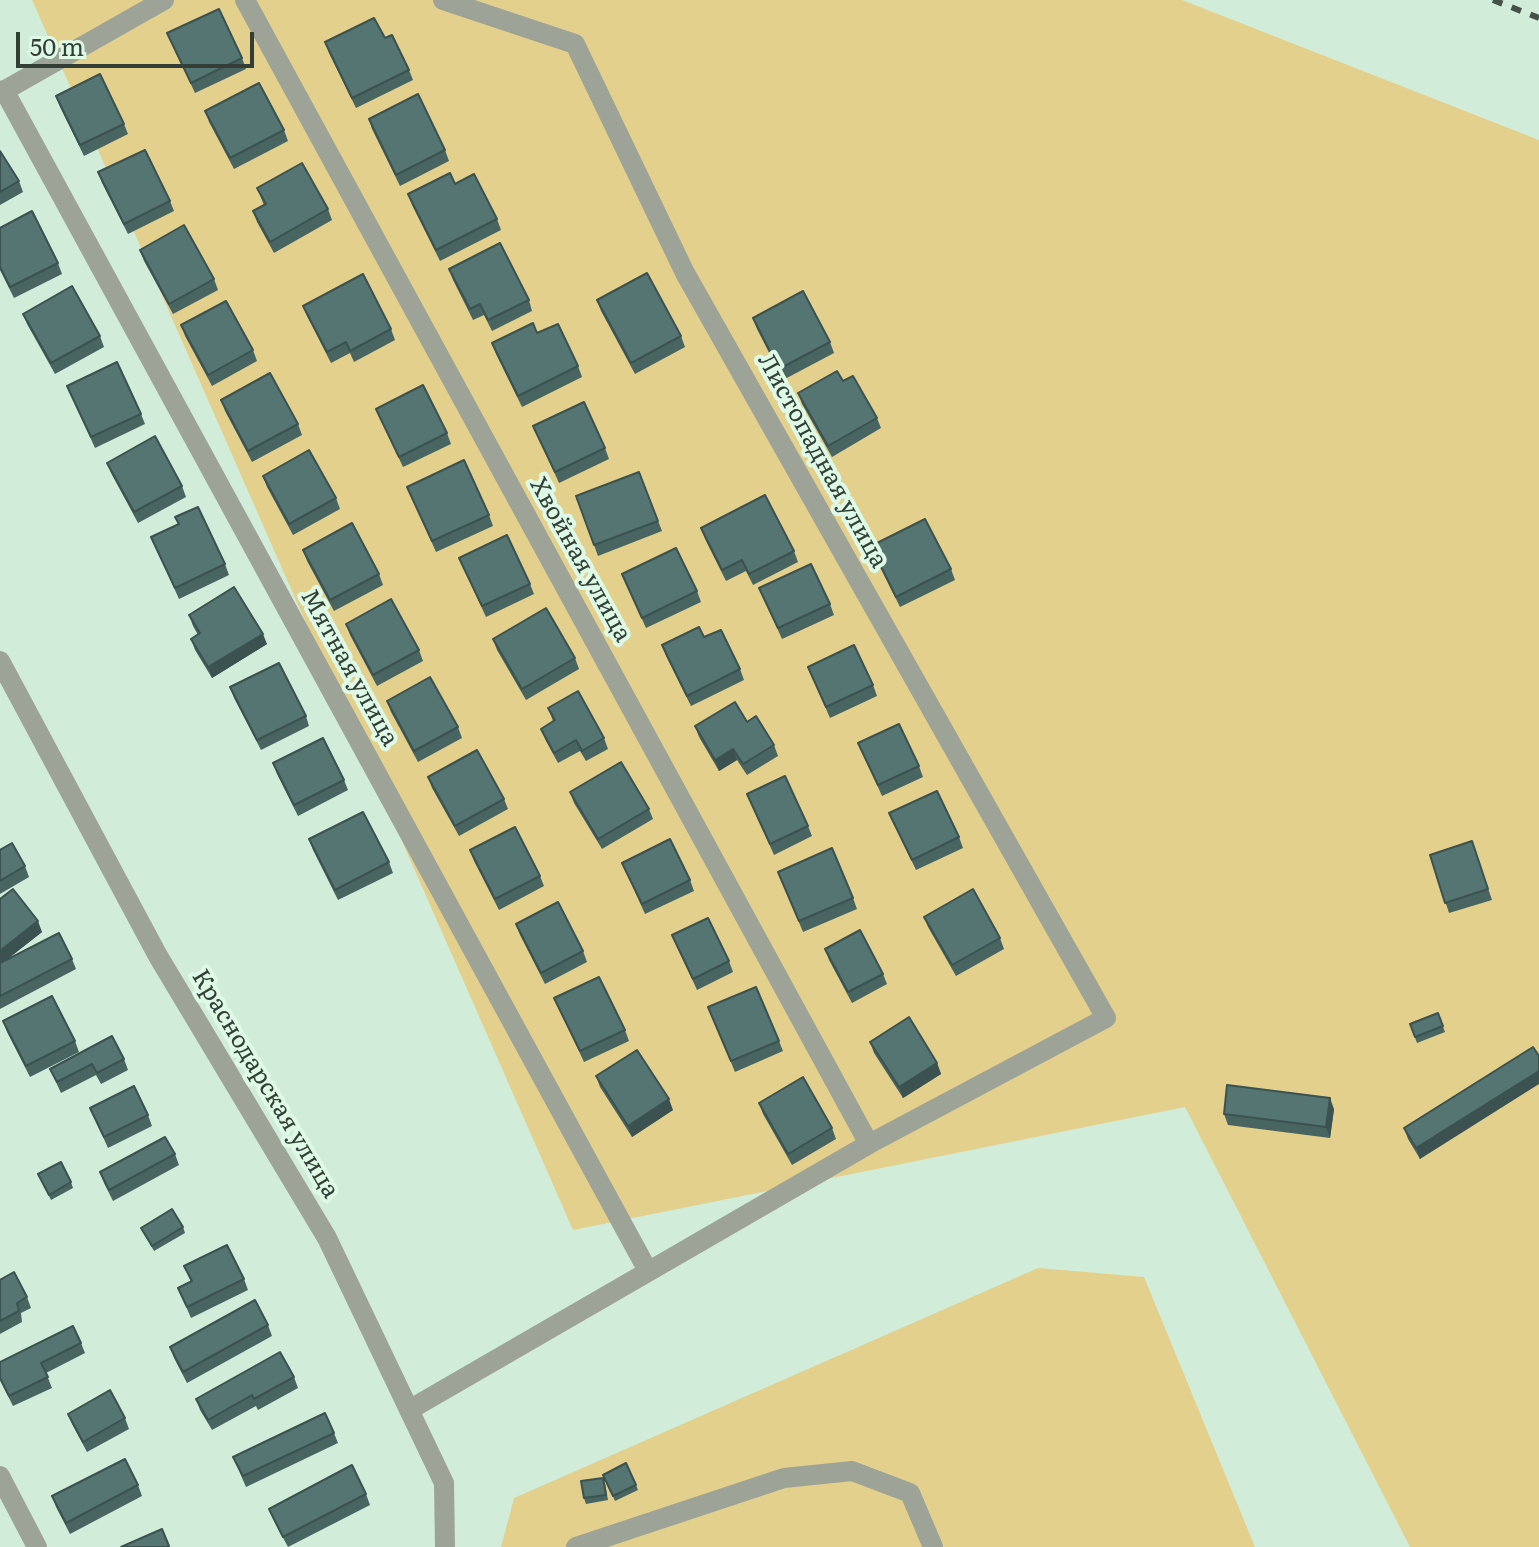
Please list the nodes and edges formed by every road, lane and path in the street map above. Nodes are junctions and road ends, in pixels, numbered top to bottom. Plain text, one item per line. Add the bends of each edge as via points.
1 (164, 0) edge
2 (245, 0) edge
3 (443, 0) edge
4 (2, 91) edge
5 (0, 661) edge
6 (869, 1144) junction
7 (648, 1271) junction
8 (409, 1410) junction
9 (0, 1476) edge
10 (37, 1547) edge
11 (445, 1547) edge
12 (576, 1547) edge
13 (933, 1547) edge

1 - 4 street
2 - 6 street, Хвойная улица
3 - 6 street, Листопадная улица via 575,44 685,273 1106,1018
4 - 7 street, Мятная улица
5 - 8 street, Краснодарская улица via 158,956 327,1238
6 - 7 street
7 - 8 street
8 - 11 street, Краснодарская улица via 444,1483
9 - 10 street
12 - 13 street via 784,1478 852,1471 910,1493

